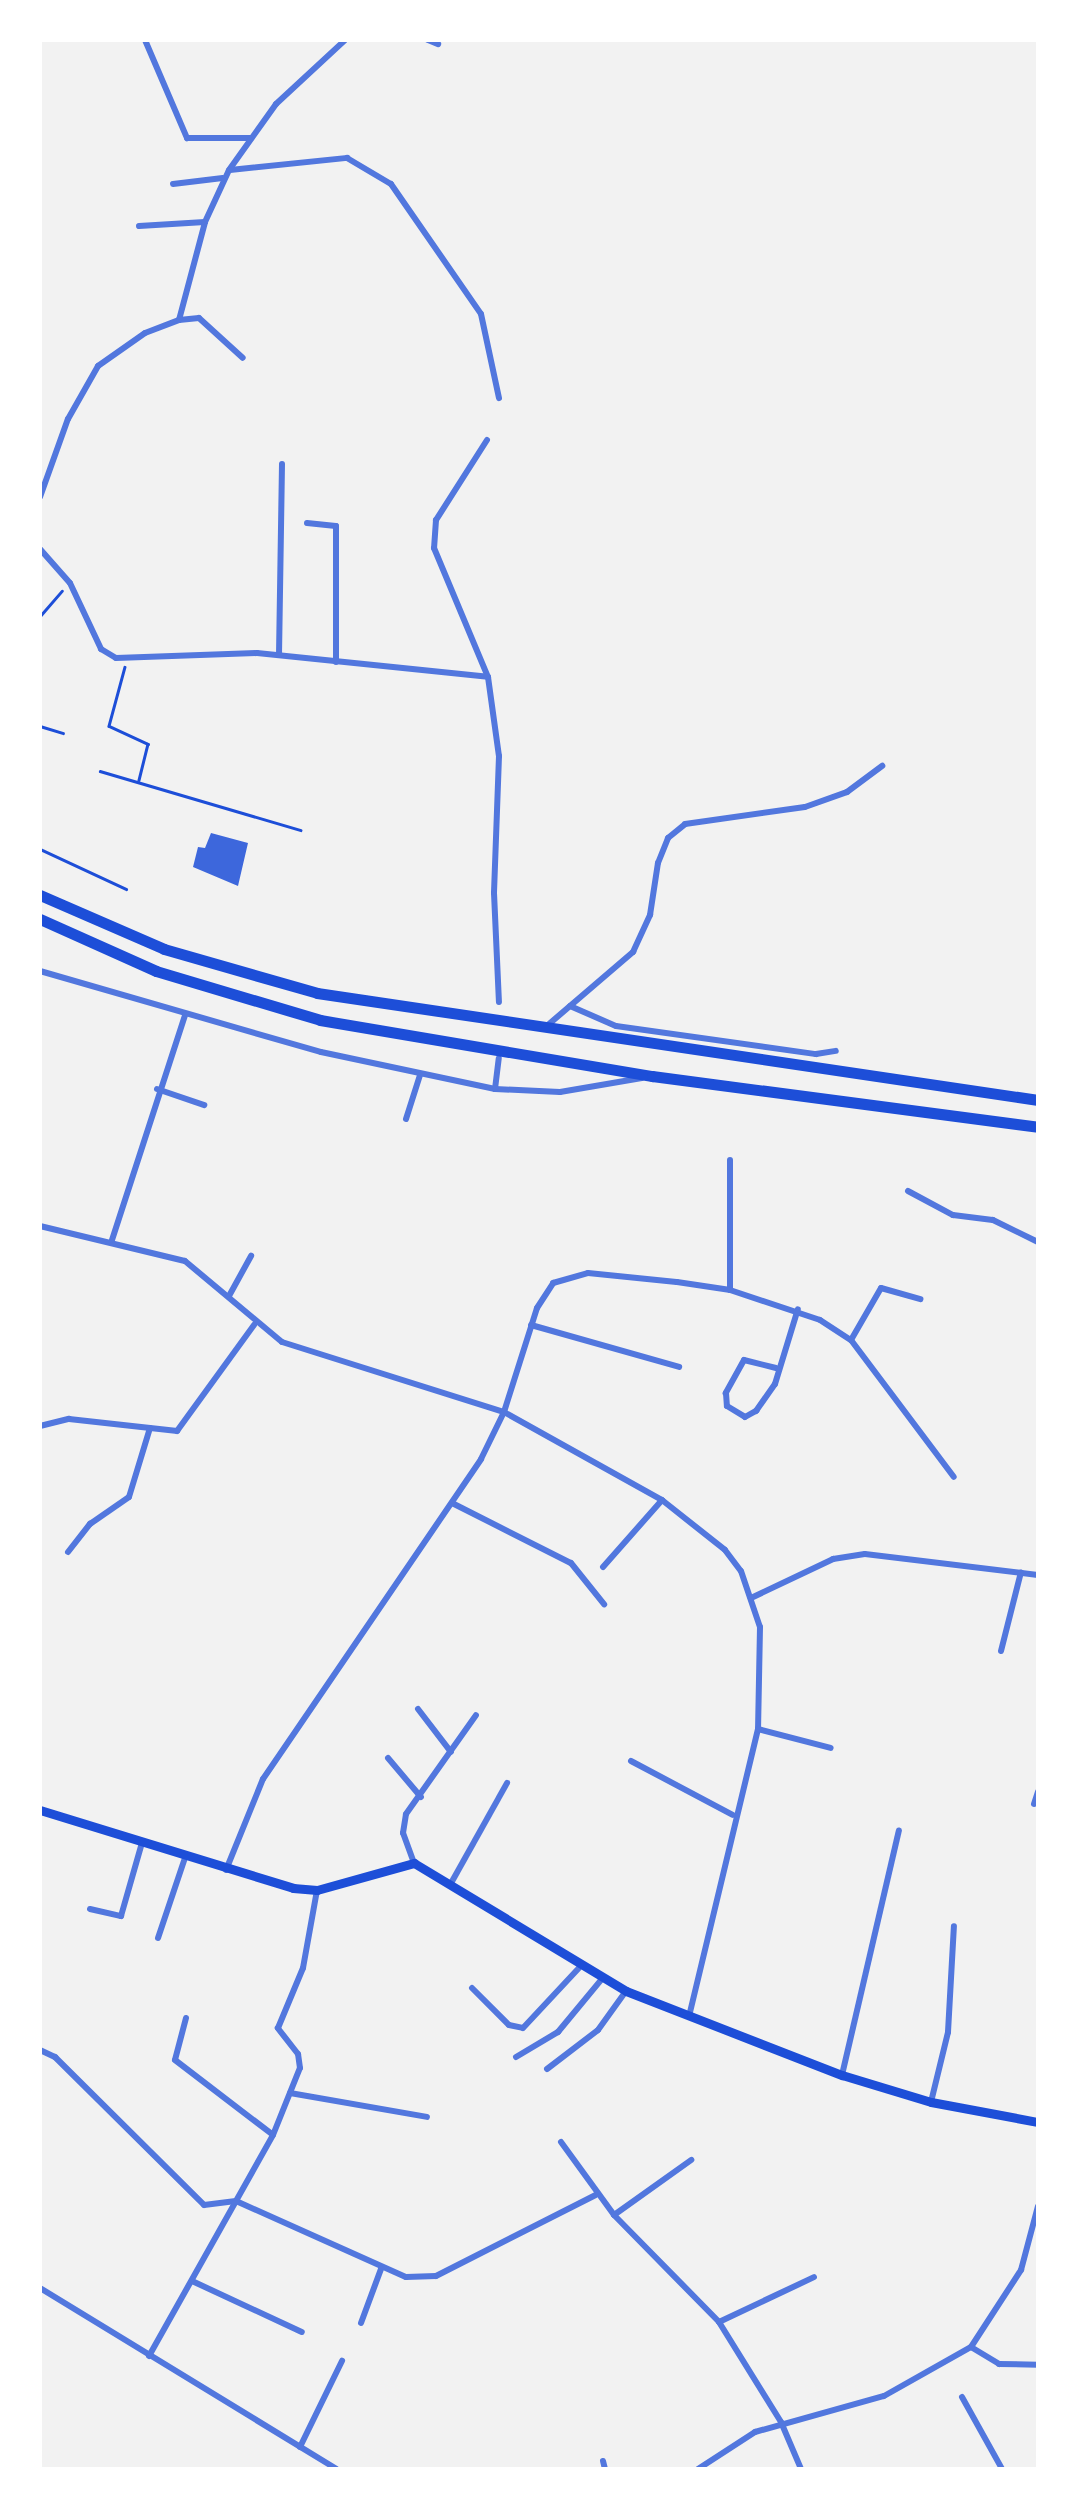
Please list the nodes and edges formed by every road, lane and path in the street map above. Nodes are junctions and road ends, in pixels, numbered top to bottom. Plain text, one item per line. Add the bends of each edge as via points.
1 (144, 40) edge
2 (345, 40) edge
3 (428, 40) edge
4 (438, 44) dead end
5 (251, 138) junction
6 (226, 174) junction
7 (173, 184) dead end
8 (205, 222) junction
9 (139, 226) dead end
10 (179, 320) junction
11 (243, 358) dead end
12 (499, 398) dead end
13 (487, 440) dead end
14 (282, 464) dead end
15 (40, 497) edge
16 (307, 523) dead end
17 (40, 548) edge
18 (70, 582) junction
19 (40, 616) edge
20 (279, 655) junction
21 (127, 660) junction
22 (336, 662) junction
23 (488, 678) junction
24 (40, 726) edge
25 (63, 734) dead end
26 (882, 766) dead end
27 (100, 771) dead end
28 (139, 782) junction
29 (301, 830) dead end
30 (40, 848) edge
31 (126, 890) dead end
32 (40, 896) edge
33 (40, 919) edge
34 (40, 971) edge
35 (499, 1002) dead end
36 (570, 1006) junction
37 (185, 1015) junction
38 (550, 1024) dead end
39 (836, 1051) dead end
40 (499, 1058) dead end
41 (512, 1058) dead end
42 (501, 1070) junction
43 (420, 1074) junction
44 (652, 1076) junction
45 (496, 1088) junction
46 (158, 1089) junction
47 (1038, 1100) edge
48 (204, 1106) dead end
49 (406, 1119) dead end
50 (1038, 1128) edge
51 (730, 1160) dead end
52 (908, 1191) dead end
53 (40, 1226) edge
54 (112, 1240) junction
55 (1038, 1242) edge
56 (251, 1256) dead end
57 (730, 1290) junction
58 (229, 1296) junction
59 (920, 1300) dead end
60 (798, 1310) junction
61 (254, 1324) junction
62 (532, 1326) junction
63 (851, 1340) junction
64 (679, 1367) dead end
65 (776, 1368) junction
66 (504, 1412) junction
67 (40, 1426) edge
68 (150, 1428) junction
69 (954, 1477) dead end
70 (662, 1500) junction
71 (452, 1503) junction
72 (68, 1552) dead end
73 (603, 1566) dead end
74 (1021, 1572) junction
75 (1038, 1575) edge
76 (751, 1598) junction
77 (604, 1604) dead end
78 (1000, 1651) dead end
79 (418, 1709) dead end
80 (476, 1715) dead end
81 (758, 1729) junction
82 (830, 1748) dead end
83 (451, 1752) junction
84 (388, 1758) dead end
85 (631, 1761) dead end
86 (507, 1783) dead end
87 (1038, 1792) edge
88 (420, 1797) junction
89 (1034, 1804) dead end
90 (40, 1810) edge
91 (733, 1815) junction
92 (899, 1832) dead end
93 (142, 1844) junction
94 (185, 1858) junction
95 (414, 1862) junction
96 (226, 1871) junction
97 (450, 1885) junction
98 (317, 1890) junction
99 (90, 1909) dead end
100 (954, 1926) dead end
101 (158, 1938) dead end
102 (579, 1968) junction
103 (602, 1980) junction
104 (472, 1988) dead end
105 (626, 1991) junction
106 (689, 2016) junction
107 (186, 2018) dead end
108 (40, 2050) edge
109 (516, 2057) dead end
110 (547, 2069) dead end
111 (842, 2074) junction
112 (290, 2092) junction
113 (931, 2102) junction
114 (427, 2117) dead end
115 (1038, 2122) edge
116 (273, 2135) junction
117 (561, 2142) dead end
118 (691, 2160) dead end
119 (596, 2195) junction
120 (236, 2202) junction
121 (1038, 2206) edge
122 (614, 2216) junction
123 (381, 2269) junction
124 (814, 2277) dead end
125 (192, 2281) junction
126 (40, 2288) edge
127 (719, 2322) junction
128 (360, 2323) dead end
129 (302, 2332) dead end
130 (970, 2347) junction
131 (149, 2356) junction
132 (342, 2361) dead end
133 (1038, 2364) edge
134 (962, 2397) dead end
135 (781, 2422) junction
136 (300, 2448) junction
137 (336, 2469) edge
138 (698, 2469) edge
139 (802, 2469) edge
140 (1002, 2469) edge

1 - 5 street via 182,133 197,140
2 - 5 street via 276,104
3 - 4 street
5 - 6 street
6 - 7 street
6 - 8 street
6 - 12 street via 347,158 391,184 482,314
8 - 9 street
8 - 10 street
10 - 11 street via 205,321
10 - 15 street via 98,366 68,419
13 - 23 street via 436,520 434,548
14 - 20 street
16 - 22 street via 336,526
17 - 18 street
18 - 19 path
18 - 21 street via 101,648
20 - 21 street
20 - 22 street
21 - 28 path via 109,726 148,744
22 - 23 street
23 - 35 street via 498,756
24 - 25 path
26 - 36 street via 847,792 806,806 685,824 668,838 650,915 633,952
27 - 28 path
28 - 29 path
30 - 31 path
32 - 47 highway via 164,950 318,993
33 - 44 highway via 156,971 320,1020
34 - 37 street
36 - 38 street
36 - 39 street via 616,1026 816,1054
37 - 43 street
37 - 46 street
40 - 42 street
41 - 42 street
42 - 45 street
43 - 45 street
43 - 49 street
44 - 45 street via 560,1092
44 - 50 highway
46 - 48 street
46 - 54 street
51 - 57 street
52 - 55 street via 953,1215 993,1220
53 - 54 street
54 - 58 street via 184,1261
56 - 58 street
57 - 60 street
57 - 62 street via 588,1273 568,1277 544,1294
58 - 61 street
59 - 63 street via 881,1288
60 - 63 street
60 - 65 street
61 - 66 street via 308,1355
61 - 68 street via 186,1425 170,1433
62 - 64 street
62 - 66 street
63 - 69 street
65 - 65 street via 775,1384 751,1415 727,1406 726,1393 744,1360
66 - 70 street
66 - 71 street
67 - 68 street via 69,1419
68 - 72 street via 129,1496 90,1524
70 - 73 street
70 - 76 street via 725,1550
71 - 77 street via 571,1563
71 - 96 street via 263,1780
74 - 75 street
74 - 76 street via 865,1554 832,1560
74 - 78 street
76 - 81 street via 760,1627
79 - 83 street
80 - 83 street
81 - 82 street
81 - 91 street
83 - 88 street
84 - 88 street
85 - 91 street
86 - 97 street
87 - 89 street
88 - 95 street via 402,1823
90 - 93 main road
91 - 106 street
92 - 111 street
93 - 94 main road
93 - 99 street via 121,1916
94 - 96 main road
94 - 101 street
95 - 97 main road
95 - 98 main road
96 - 98 main road
97 - 102 main road
98 - 112 street via 303,1968 278,2028 300,2062
100 - 113 street via 948,2032
102 - 103 main road
102 - 104 street via 523,2028 509,2025
103 - 105 main road
103 - 109 street via 558,2032
105 - 106 main road
105 - 110 street via 598,2030
106 - 111 main road
107 - 116 street via 175,2060
108 - 120 street via 55,2056 204,2205
111 - 113 main road
112 - 114 street
112 - 116 street
113 - 115 main road
116 - 120 street
117 - 119 street
118 - 122 street
119 - 122 street
119 - 123 street via 436,2276
120 - 123 street
120 - 125 street
121 - 130 street via 1021,2270
122 - 127 street
123 - 128 street
124 - 127 street
125 - 129 street
125 - 131 street
126 - 131 street
127 - 135 street
130 - 133 street via 998,2364
130 - 135 street via 884,2396
131 - 136 street
132 - 136 street
134 - 140 street
135 - 138 street via 739,2440
135 - 139 street
136 - 137 street

